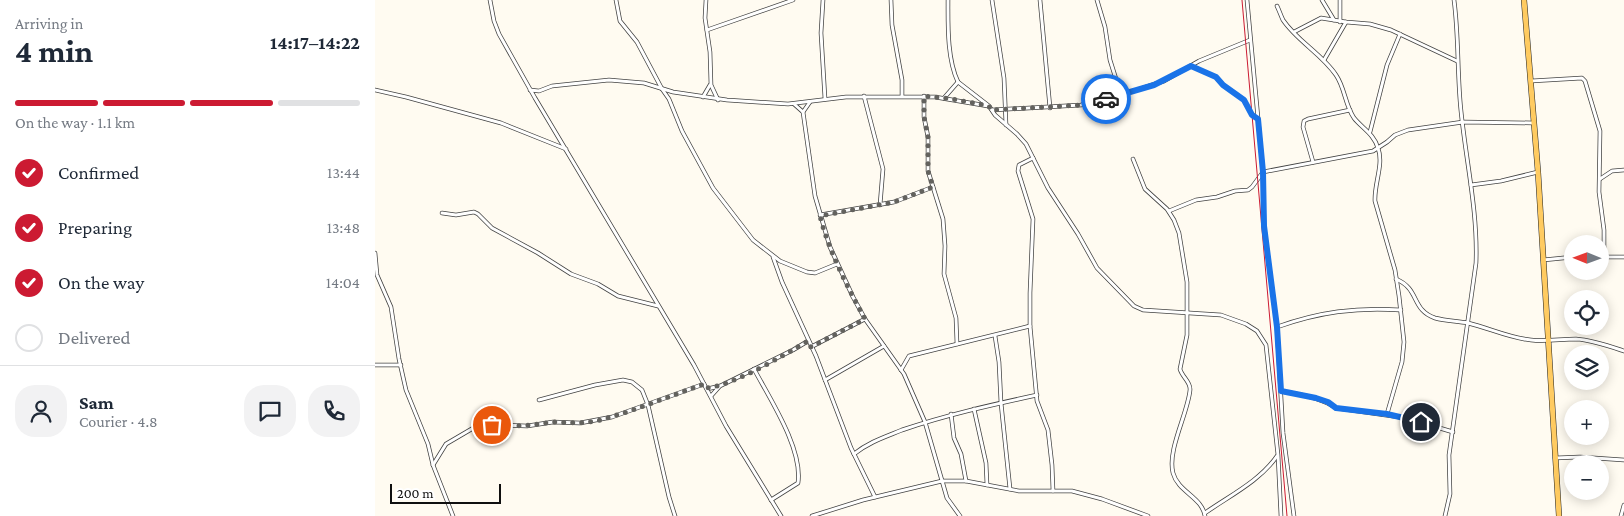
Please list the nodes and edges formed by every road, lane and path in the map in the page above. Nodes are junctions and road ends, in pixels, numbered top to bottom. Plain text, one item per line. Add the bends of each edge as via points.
1 (490, 0) edge
2 (616, 0) edge
3 (706, 0) edge
4 (793, 0) edge
5 (823, 0) edge
6 (891, 0) edge
7 (948, 0) edge
8 (992, 0) edge
9 (1040, 0) edge
10 (1097, 0) edge
11 (1247, 0) edge
12 (1322, 0) edge
13 (1340, 0) edge
14 (1454, 0) edge
15 (1524, 0) edge
16 (1277, 6) dead end
17 (1334, 21) junction
18 (1341, 22) junction
19 (1346, 22) junction
20 (707, 30) junction
21 (1294, 32) junction
22 (1400, 34) junction
23 (1250, 40) junction
24 (1324, 60) junction
25 (1457, 61) junction
26 (1191, 66) junction
27 (958, 82) junction
28 (1530, 82) junction
29 (711, 85) junction
30 (661, 89) junction
31 (375, 90) edge
32 (531, 90) junction
33 (539, 91) junction
34 (1121, 95) junction
35 (864, 96) junction
36 (902, 96) junction
37 (924, 96) junction
38 (703, 97) junction
39 (535, 98) junction
40 (944, 98) junction
41 (825, 99) junction
42 (718, 100) junction
43 (810, 102) junction
44 (794, 104) junction
45 (989, 106) junction
46 (1050, 108) junction
47 (1005, 109) junction
48 (991, 110) junction
49 (1351, 110) junction
50 (803, 112) junction
51 (1258, 119) junction
52 (1463, 122) junction
53 (1533, 123) junction
54 (1006, 126) junction
55 (1370, 132) junction
56 (1378, 148) junction
57 (567, 150) junction
58 (1033, 158) junction
59 (1133, 159) dead end
60 (1313, 162) junction
61 (1624, 170) edge
62 (1263, 172) junction
63 (1538, 172) junction
64 (1600, 180) junction
65 (1471, 186) junction
66 (933, 187) junction
67 (880, 205) junction
68 (1169, 212) junction
69 (443, 213) dead end
70 (820, 216) junction
71 (1604, 235) edge
72 (375, 253) edge
73 (773, 257) junction
74 (1564, 257) edge
75 (1609, 257) edge
76 (1624, 257) edge
77 (1543, 260) junction
78 (837, 264) junction
79 (1396, 279) junction
80 (658, 306) junction
81 (1401, 310) junction
82 (1186, 314) junction
83 (865, 319) junction
84 (1466, 323) junction
85 (1030, 326) junction
86 (1277, 327) junction
87 (995, 336) junction
88 (808, 341) junction
89 (1548, 342) junction
90 (957, 344) junction
91 (884, 346) junction
92 (811, 347) junction
93 (1624, 351) edge
94 (401, 365) junction
95 (375, 366) edge
96 (754, 369) junction
97 (901, 370) junction
98 (825, 380) junction
99 (704, 384) junction
100 (720, 386) junction
101 (707, 388) junction
102 (1281, 391) junction
103 (1037, 394) junction
104 (711, 396) junction
105 (539, 400) dead end
106 (1001, 403) junction
107 (648, 405) junction
108 (974, 409) junction
109 (951, 414) junction
110 (1387, 414) junction
111 (925, 422) junction
112 (1453, 432) junction
113 (854, 454) junction
114 (1278, 455) junction
115 (1555, 458) junction
116 (1624, 460) edge
117 (433, 465) junction
118 (942, 481) junction
119 (966, 481) junction
120 (987, 486) junction
121 (1010, 489) junction
122 (1053, 492) junction
123 (875, 497) junction
124 (771, 500) junction
125 (1624, 506) edge
126 (1205, 514) edge
127 (453, 516) edge
128 (675, 516) edge
129 (781, 516) edge
130 (812, 516) edge
131 (960, 516) edge
132 (1148, 516) edge
133 (1281, 516) edge
134 (1294, 516) edge
135 (1445, 516) edge
136 (1559, 516) edge
137 (1621, 516) edge

1 - 32 street via 499,34
2 - 30 street via 620,21 637,42
3 - 20 street
4 - 20 street
5 - 41 street via 821,32
6 - 36 street via 891,25
7 - 27 street via 949,42
8 - 47 street via 1004,78
9 - 46 street
10 - 34 street
11 - 23 street
12 - 17 street
13 - 18 street
14 - 25 street via 1458,30
15 - 28 main road
16 - 21 street via 1283,20
17 - 18 street
17 - 21 street via 1318,19
18 - 19 street
19 - 22 street via 1370,24
19 - 24 street
20 - 29 street
21 - 24 street
22 - 25 street
22 - 55 street via 1387,65
23 - 26 street
23 - 51 street
24 - 49 street via 1343,87
25 - 52 street
26 - 34 street via 1154,85
26 - 51 street via 1216,77 1244,100
27 - 40 street
27 - 45 street
28 - 53 main road
28 - 64 street via 1584,79 1599,131
29 - 38 street
29 - 42 street
30 - 33 street via 644,83 609,80 552,86
30 - 38 street
30 - 73 street via 719,197 753,240
31 - 57 street via 501,123
32 - 33 street
32 - 39 street
33 - 39 street
34 - 46 street via 1081,105
35 - 36 street
35 - 41 street
35 - 67 street via 883,169
36 - 37 street
37 - 40 street
37 - 66 street via 928,171
38 - 42 street
39 - 57 street
40 - 45 street
41 - 43 street
42 - 44 street
43 - 44 street
43 - 50 street
44 - 50 street
45 - 48 street
46 - 47 street
47 - 48 street
47 - 54 street
48 - 54 street
49 - 55 street
49 - 60 street via 1304,121
50 - 70 street
51 - 62 street
52 - 53 street
52 - 56 street via 1401,132
52 - 65 street
53 - 63 main road
54 - 58 street via 1026,144
55 - 56 street
56 - 60 street
56 - 79 street via 1375,201
57 - 80 street
58 - 82 street via 1102,275 1143,310
58 - 85 street via 1019,165 1018,171 1033,219
59 - 68 street via 1145,189
60 - 62 street
61 - 64 street via 1612,171
62 - 68 street via 1248,190 1196,200
62 - 86 street via 1264,226
63 - 65 street
63 - 77 main road
64 - 71 street
65 - 84 street via 1477,239
66 - 67 street
66 - 90 street via 943,219 944,274 957,318
67 - 70 street
68 - 82 street via 1179,233 1184,262
69 - 80 street via 474,212 492,228 571,274 618,296
70 - 78 street
72 - 94 street via 377,275 391,307
73 - 78 street via 813,273
73 - 88 street
74 - 77 street
75 - 76 street
77 - 89 main road
78 - 83 street
79 - 81 street
79 - 84 street via 1409,286 1425,313 1443,320
80 - 99 street
81 - 86 street via 1339,310
81 - 110 street via 1402,362
82 - 114 street via 1221,315 1257,331 1266,345
82 - 126 street via 1187,335 1180,369 1190,389 1172,467 1182,489 1202,506
83 - 91 street
83 - 92 street
84 - 89 street via 1511,337
84 - 112 street
85 - 87 street
85 - 103 street
86 - 102 street
87 - 90 street
87 - 106 street
88 - 92 street
88 - 96 street
89 - 93 street via 1579,339
89 - 115 main road
90 - 97 street via 909,356
91 - 97 street
91 - 98 street
92 - 98 street
94 - 95 street
94 - 117 street via 406,390
96 - 100 street
96 - 124 street via 787,432 797,460 797,483
97 - 111 street
98 - 113 street
99 - 101 street
99 - 107 street
100 - 101 street
100 - 104 street
101 - 104 street
102 - 110 street via 1316,398 1336,408
102 - 134 street
103 - 106 street
103 - 122 street via 1048,430
104 - 124 street
105 - 107 street via 628,380 642,390
106 - 108 street
106 - 121 street
107 - 117 street via 597,421 475,427 446,444
107 - 128 street
108 - 109 street
108 - 120 street via 986,463
109 - 111 street
109 - 119 street
110 - 112 street
111 - 113 street via 870,442
111 - 118 street
112 - 135 street via 1449,462 1450,494
113 - 123 street
114 - 126 street via 1261,474
114 - 133 street
115 - 116 street
115 - 136 main road
117 - 127 street
118 - 119 street
118 - 123 street
118 - 131 street via 947,498
119 - 120 street
120 - 121 street
121 - 122 street
122 - 132 street via 1080,492
123 - 130 street
124 - 129 street
125 - 137 street

